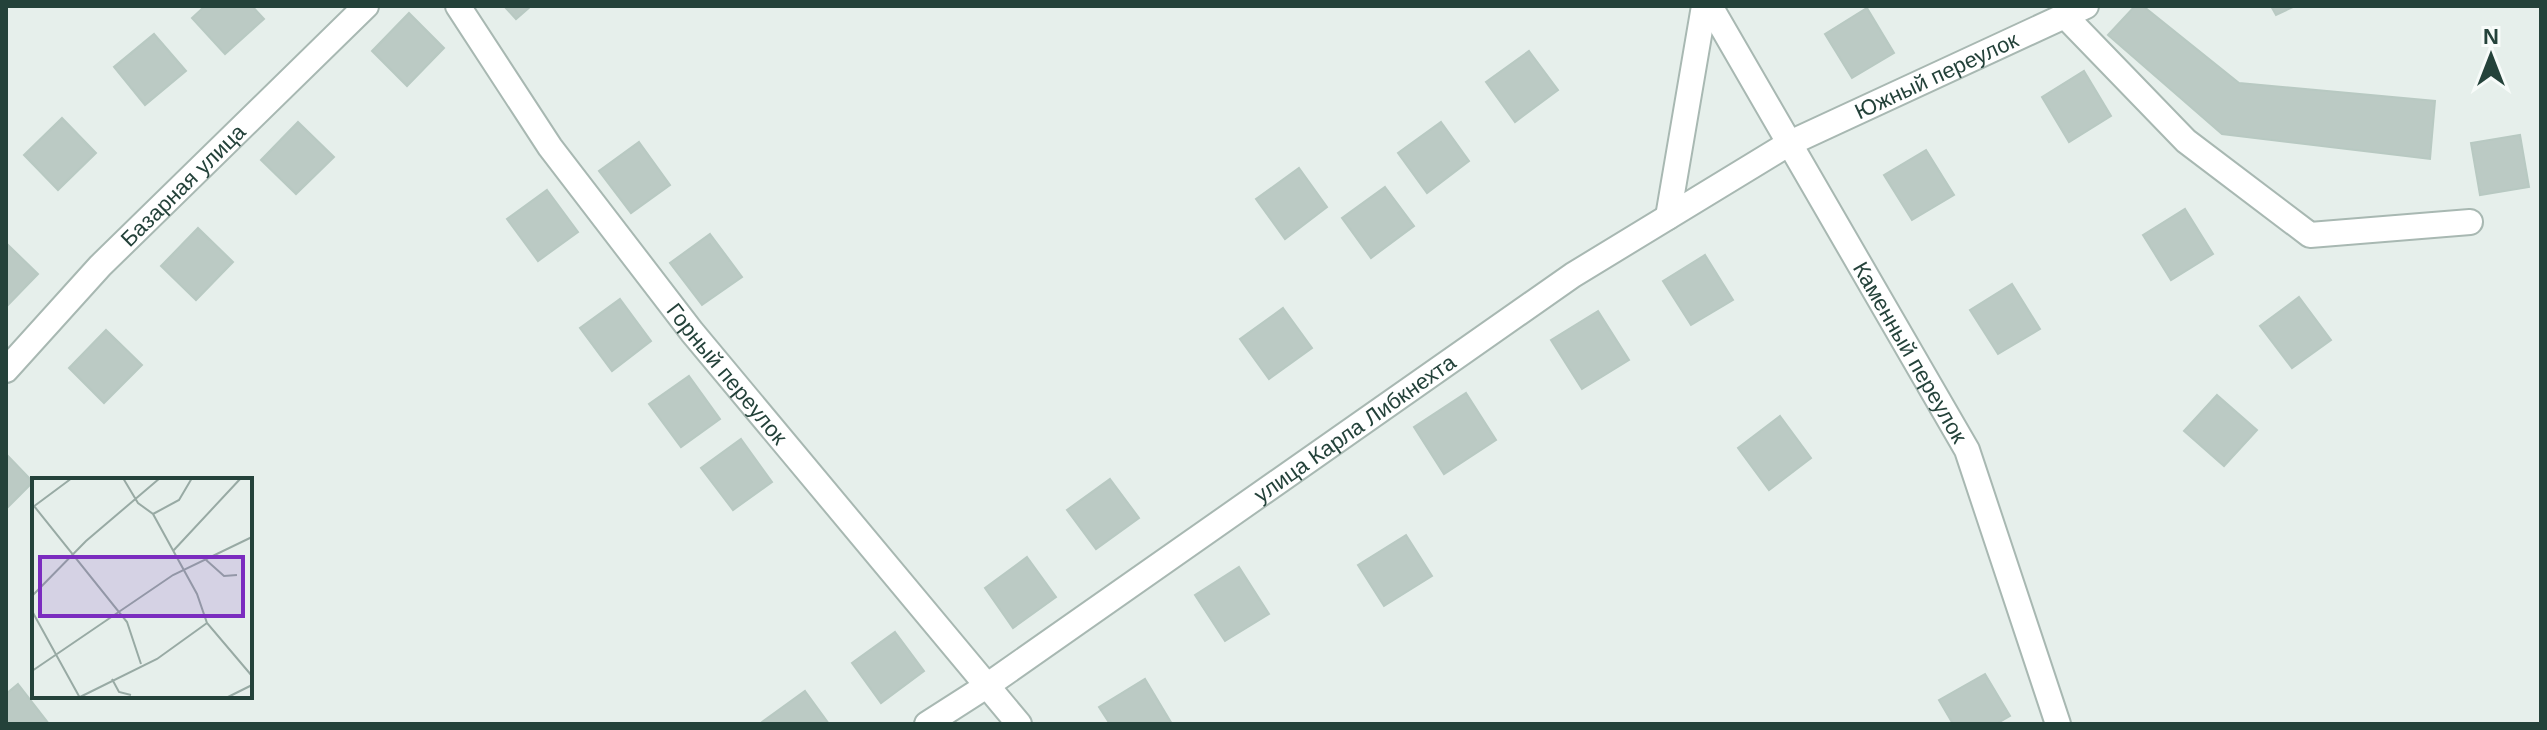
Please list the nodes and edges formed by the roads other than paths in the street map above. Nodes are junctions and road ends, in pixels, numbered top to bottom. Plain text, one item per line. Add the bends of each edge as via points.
1 (366, 6) edge
2 (458, 6) edge
3 (1707, 6) edge
4 (2075, 11) edge
5 (1788, 144) junction
6 (1668, 217) junction
7 (2470, 222) dead end
8 (6, 370) edge
9 (988, 685) junction
10 (927, 724) edge
11 (1019, 724) edge
12 (2058, 724) edge

1 - 8 street, Базарная улица via 100,266
2 - 9 street, Горный переулок via 550,147 683,320
3 - 5 street, Каменный переулок
3 - 6 street
4 - 5 street, Южный переулок
4 - 7 street via 2186,141 2310,235
5 - 6 street, улица Карла Либкнехта
5 - 12 street, Каменный переулок via 1967,450
6 - 9 street, улица Карла Либкнехта via 1573,275
9 - 10 street, улица Карла Либкнехта
9 - 11 street, Горный переулок

